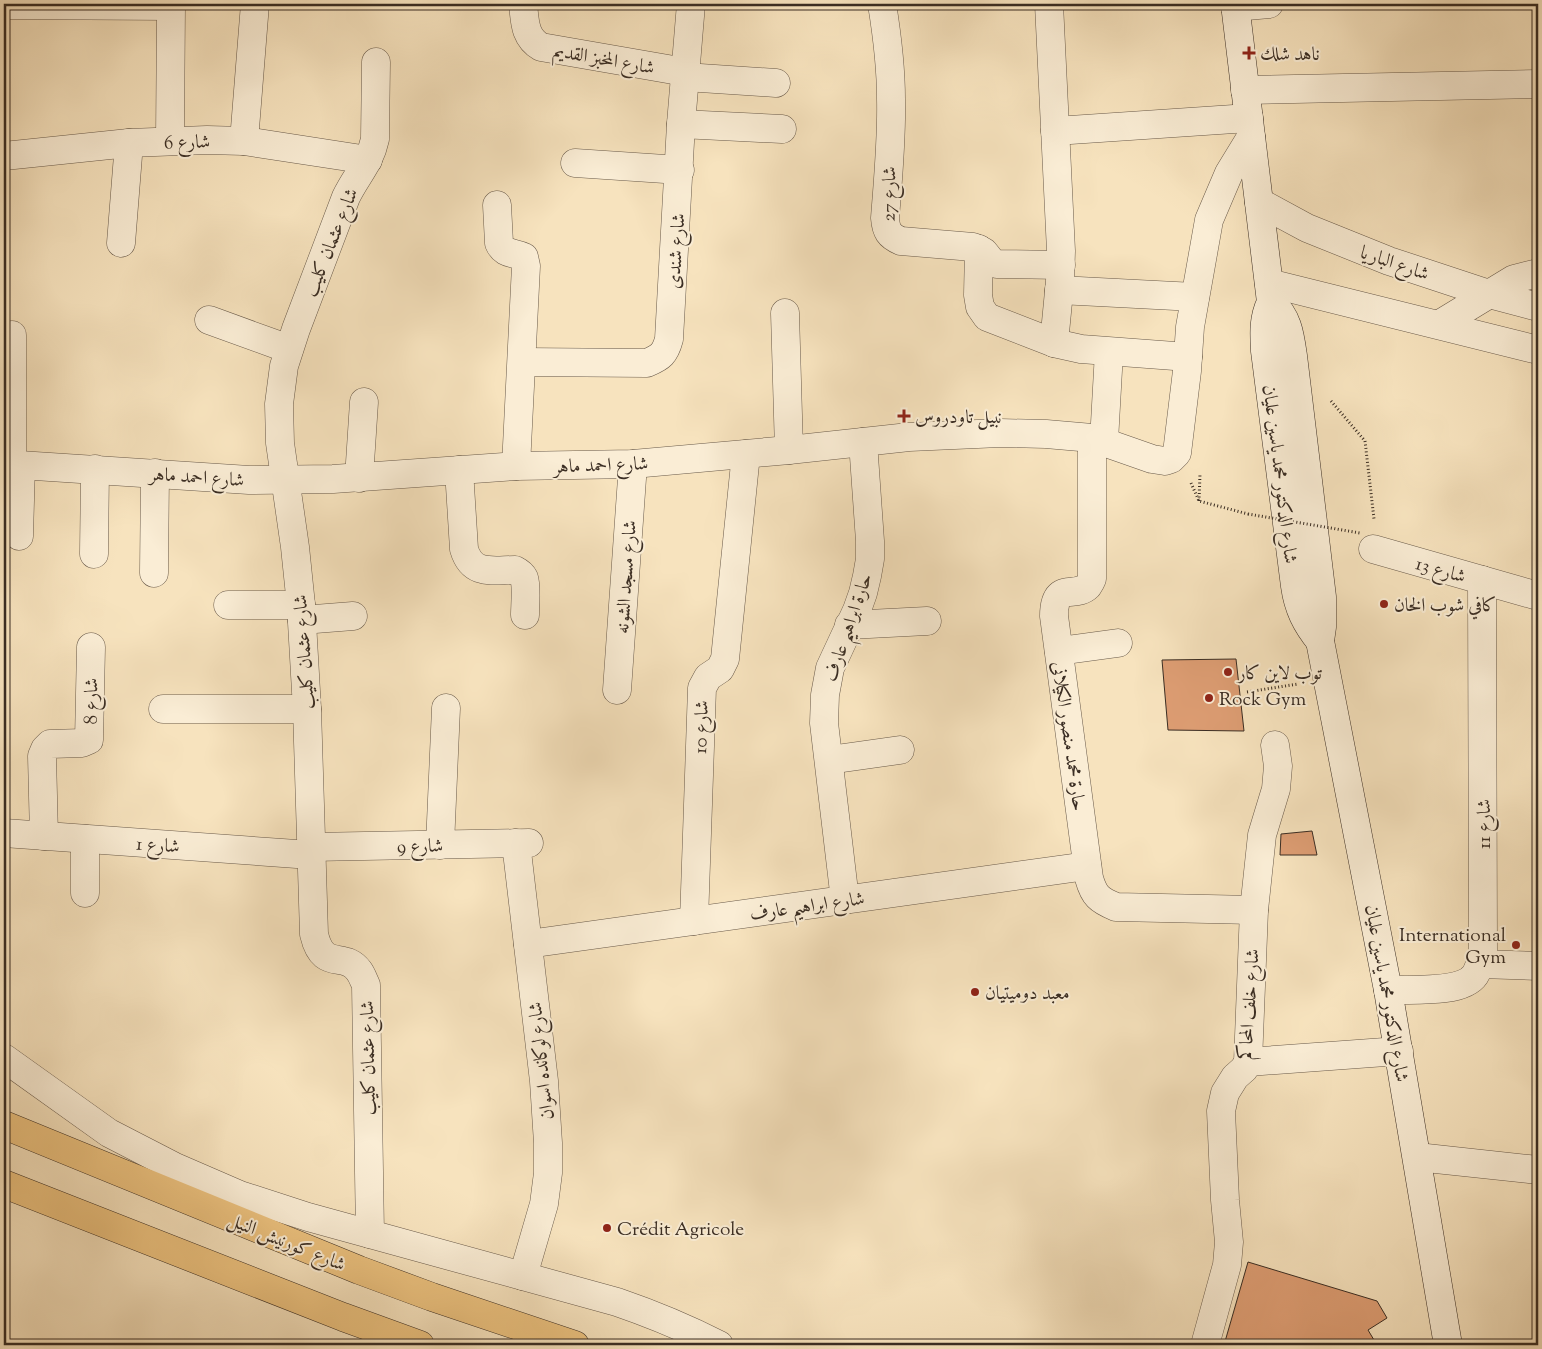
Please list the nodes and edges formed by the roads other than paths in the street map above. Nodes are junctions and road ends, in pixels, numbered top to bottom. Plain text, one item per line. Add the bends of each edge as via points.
1 (35, 4) edge
2 (255, 4) edge
3 (523, 4) edge
4 (691, 4) edge
5 (882, 4) edge
6 (1049, 4) edge
7 (1269, 4) edge
8 (4, 5) edge
9 (171, 5) edge
10 (1235, 5) edge
11 (376, 62) dead end
12 (685, 75) junction
13 (776, 84) dead end
14 (1538, 84) edge
15 (1245, 90) junction
16 (682, 124) junction
17 (1250, 127) junction
18 (782, 129) dead end
19 (1056, 131) junction
20 (170, 141) junction
21 (244, 141) junction
22 (129, 143) junction
23 (4, 156) edge
24 (368, 160) junction
25 (575, 164) dead end
26 (680, 170) junction
27 (1259, 202) junction
28 (497, 205) dead end
29 (121, 243) dead end
30 (979, 249) junction
31 (1538, 273) edge
32 (1060, 278) junction
33 (1270, 292) junction
34 (1490, 294) junction
35 (1195, 297) junction
36 (1538, 307) edge
37 (785, 313) dead end
38 (209, 320) dead end
39 (1440, 324) junction
40 (12, 335) dead end
41 (1054, 343) junction
42 (289, 349) junction
43 (1538, 350) edge
44 (1109, 352) junction
45 (1188, 358) junction
46 (522, 362) junction
47 (364, 402) dead end
48 (1098, 440) junction
49 (863, 442) junction
50 (789, 450) junction
51 (746, 454) junction
52 (12, 464) edge
53 (633, 464) junction
54 (516, 466) junction
55 (95, 470) junction
56 (459, 470) junction
57 (155, 473) junction
58 (359, 478) junction
59 (286, 479) junction
60 (19, 536) dead end
61 (1369, 536) road end
62 (94, 554) dead end
63 (154, 573) dead end
64 (1482, 580) junction
65 (1538, 596) edge
66 (228, 605) dead end
67 (301, 613) junction
68 (525, 615) dead end
69 (353, 616) dead end
70 (927, 622) dead end
71 (849, 625) junction
72 (1118, 644) dead end
73 (91, 647) dead end
74 (1058, 652) junction
75 (617, 690) dead end
76 (163, 708) dead end
77 (446, 708) dead end
78 (307, 709) junction
79 (1275, 745) dead end
80 (900, 750) dead end
81 (829, 760) junction
82 (4, 833) edge
83 (44, 836) junction
84 (85, 839) junction
85 (522, 843) joint
86 (440, 845) junction
87 (311, 851) junction
88 (1087, 866) junction
89 (85, 893) dead end
90 (845, 900) junction
91 (1254, 910) junction
92 (694, 921) junction
93 (528, 944) junction
94 (1480, 964) junction
95 (1538, 966) edge
96 (1388, 990) junction
97 (1398, 1051) junction
98 (4, 1058) edge
99 (1248, 1062) junction
100 (4, 1125) edge
101 (1417, 1157) junction
102 (1538, 1170) edge
103 (4, 1184) edge
104 (370, 1234) junction
105 (523, 1276) junction
106 (420, 1345) edge
107 (575, 1345) edge
108 (718, 1345) edge
109 (1204, 1345) edge
110 (1448, 1345) edge

1 - 8 street
1 - 9 street
2 - 21 street
3 - 12 street, شارع المخبز القديم via 528,36 541,47
4 - 12 street, شارع شندى
5 - 30 street, شارع 27 via 891,98 886,228 891,237 901,241
6 - 19 street
7 - 10 street
9 - 20 street
10 - 15 street, شارع الدكتور محمد ياسين عليان
11 - 24 street, شارع عثمان كليب via 375,139
12 - 13 street, شارع المخبز القديم
12 - 16 street, شارع شندى
14 - 15 street
15 - 17 street, شارع الدكتور محمد ياسين عليان
16 - 18 street
16 - 26 street, شارع شندى
17 - 19 street
17 - 27 street, شارع الدكتور محمد ياسين عليان
17 - 35 street via 1209,220
19 - 32 street
20 - 21 street, شارع 6
20 - 22 street, شارع 6
21 - 24 street, شارع 6
22 - 23 street, شارع 6
22 - 29 street
24 - 42 street, شارع عثمان كليب via 346,196
25 - 26 street
26 - 46 street, شارع شندى via 666,351 647,363
27 - 33 street, شارع الدكتور محمد ياسين عليان
27 - 34 street, شارع الباريا via 1340,242
28 - 46 street via 500,247 524,257 526,261
30 - 32 street via 997,264
30 - 41 street via 980,307 988,317
31 - 34 street via 1514,279
32 - 35 street
32 - 41 street
33 - 39 street
33 - 96 street, شارع الدكتور محمد ياسين عليان via 1288,327 1293,356 1322,597 1320,641
34 - 36 street, شارع الباريا
34 - 39 street
35 - 45 street
37 - 50 street
38 - 42 street
39 - 43 street
40 - 52 street
41 - 44 street
42 - 59 street, شارع عثمان كليب via 279,404 280,443
44 - 45 street
44 - 48 street, حارة محمد منصور الكيلانى
45 - 48 street, شارع احمد ماهر via 1178,446 1171,459 1152,459
46 - 54 street
47 - 58 street
48 - 49 street, شارع احمد ماهر via 1000,432
48 - 74 street, حارة محمد منصور الكيلانى via 1092,579 1082,590 1068,591 1059,596 1054,606
49 - 50 street, شارع احمد ماهر
49 - 71 street, حارة ابراهيم عارف via 870,559 863,593
50 - 51 street, شارع احمد ماهر
51 - 53 street, شارع احمد ماهر
51 - 92 street, شارع 10 via 725,659 702,688
52 - 55 street, شارع احمد ماهر
52 - 60 street
53 - 54 street, شارع احمد ماهر
53 - 75 street, شارع مسجد الشونه
54 - 56 street, شارع احمد ماهر
55 - 57 street, شارع احمد ماهر
55 - 62 street
56 - 58 street, شارع احمد ماهر
56 - 68 street via 466,558 480,570 520,572 525,582
57 - 59 street, شارع احمد ماهر via 249,480
57 - 63 street
58 - 59 street, شارع احمد ماهر
59 - 67 street, شارع عثمان كليب
61 - 64 street, شارع 13
64 - 65 street, شارع 13
64 - 94 street, شارع 11 via 1483,953
66 - 67 street
67 - 69 street
67 - 78 street, شارع عثمان كليب
70 - 71 street
71 - 81 street, حارة ابراهيم عارف via 830,668 825,695 824,723
72 - 74 street
73 - 83 street, شارع 8 via 89,740 50,744 42,756
74 - 88 street, حارة محمد منصور الكيلانى
76 - 78 street
77 - 86 street
78 - 87 street, شارع عثمان كليب
79 - 91 street, شارع خلف المحاكم via 1278,766 1276,789 1262,835
80 - 81 street
81 - 90 street, حارة ابراهيم عارف
82 - 83 street, شارع 1
83 - 84 street, شارع 1
84 - 87 street, شارع 1
84 - 89 street
85 - 86 street, شارع 9
85 - 93 street, شارع لوكانده اسوان
86 - 87 street, شارع 9
87 - 104 street, شارع عثمان كليب via 316,945 330,959 348,962 359,970 366,985
88 - 90 street, شارع ابراهيم عارف
88 - 91 street, حارة محمد منصور الكيلانى via 1093,892 1103,902 1116,907
90 - 92 street, شارع ابراهيم عارف
91 - 99 street, شارع خلف المحاكم
92 - 93 street, شارع ابراهيم عارف
93 - 105 street, شارع لوكانده اسوان via 544,1081 548,1174 544,1204
94 - 95 street
94 - 96 street via 1475,976 1464,984 1447,988
96 - 97 street, شارع الدكتور محمد ياسين عليان
97 - 99 street
97 - 101 street, شارع الدكتور محمد ياسين عليان
98 - 104 street via 110,1133 173,1166 240,1195
99 - 109 street, شارع خلف المحاكم via 1225,1094 1221,1111 1228,1257
100 - 107 main road, شارع كورنيش النيل via 359,1270
101 - 102 street
101 - 110 street, شارع الدكتور محمد ياسين عليان
103 - 106 main road
104 - 105 street
105 - 108 street via 655,1315

